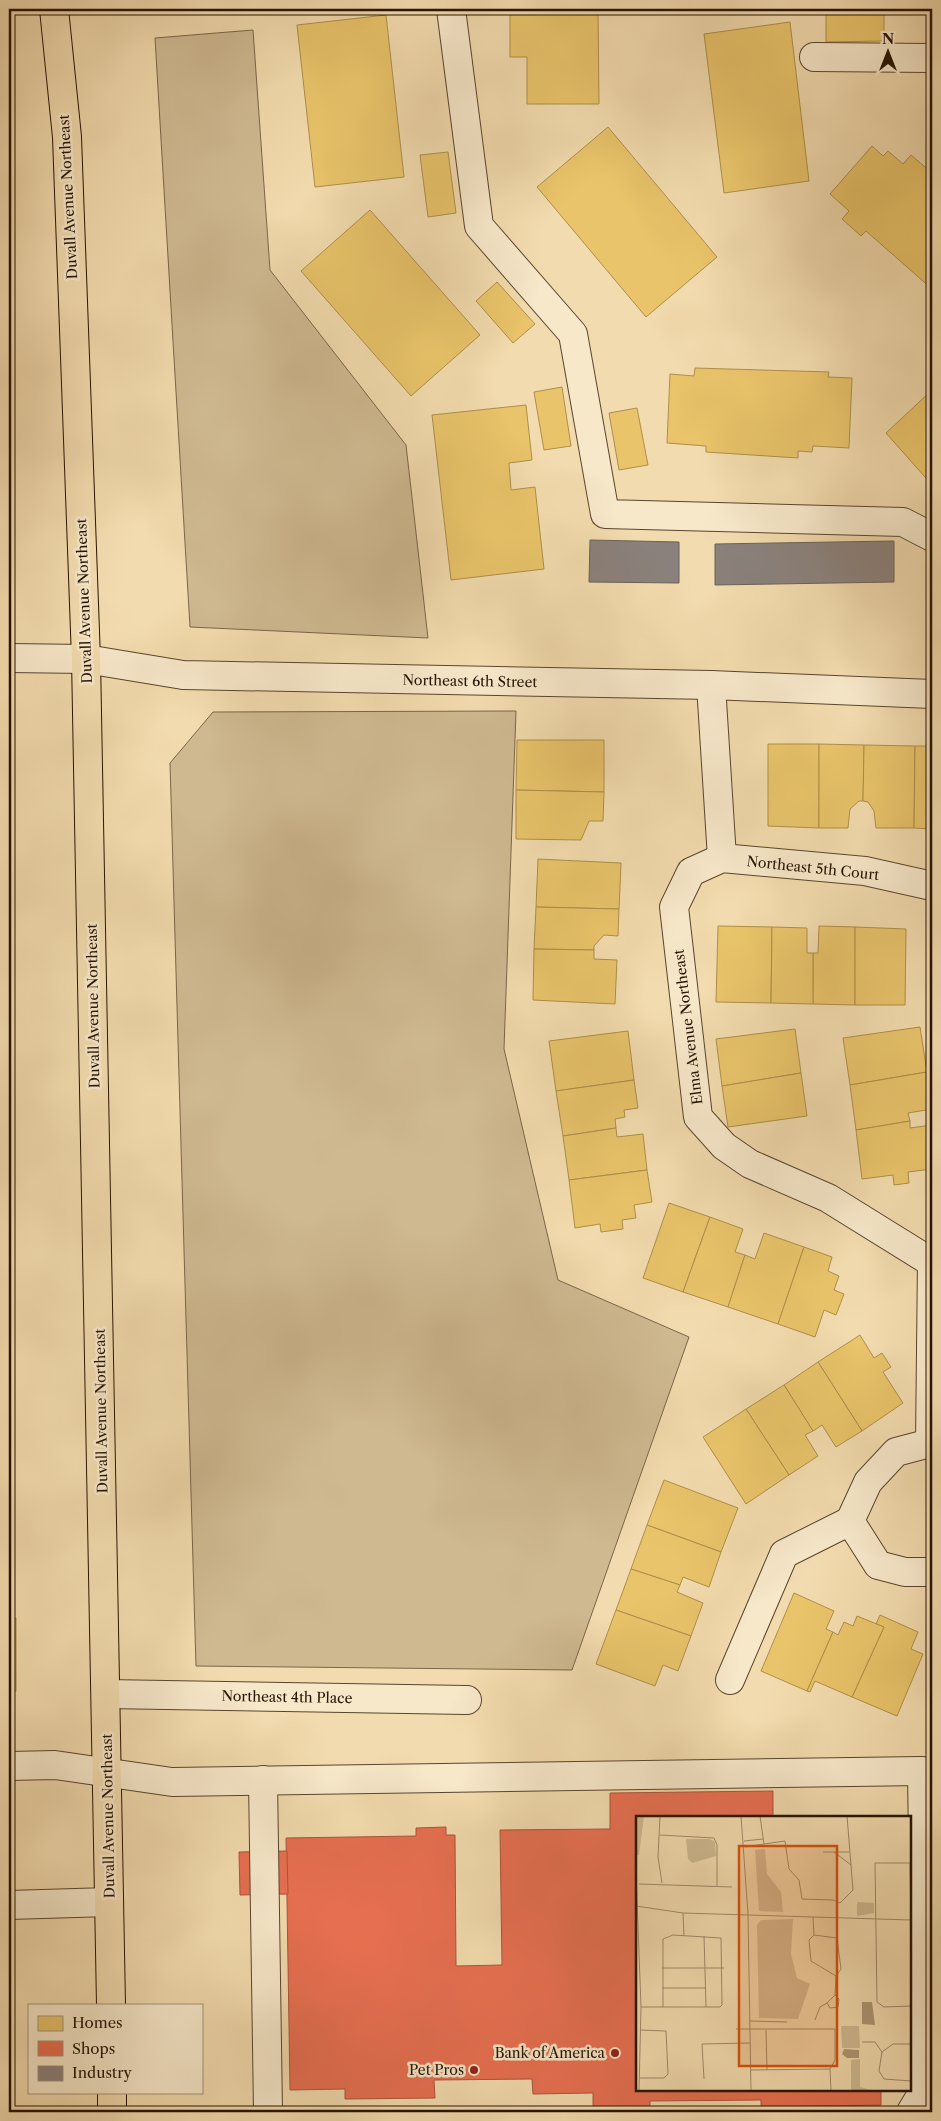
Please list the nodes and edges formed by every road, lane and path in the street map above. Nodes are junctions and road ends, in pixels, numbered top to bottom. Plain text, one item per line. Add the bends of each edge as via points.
1 (55, 9) edge
2 (451, 9) edge
3 (814, 57) dead end
4 (922, 58) edge
5 (932, 75) edge
6 (932, 537) edge
7 (9, 658) edge
8 (86, 659) junction
9 (710, 686) junction
10 (932, 694) edge
11 (722, 858) junction
12 (932, 886) edge
13 (932, 1261) edge
14 (931, 1444) edge
15 (850, 1521) junction
16 (932, 1572) edge
17 (730, 1680) dead end
18 (106, 1694) junction
19 (467, 1700) dead end
20 (9, 1766) edge
21 (107, 1774) junction
22 (263, 1780) junction
23 (109, 1902) junction
24 (9, 1905) edge
25 (111, 2004) edge
26 (112, 2094) edge
27 (112, 2112) edge
28 (268, 2112) edge
29 (912, 2112) edge

1 - 8 main road, Duvall Avenue Northeast via 67,138
2 - 6 street via 479,226 573,334 605,514 903,522
3 - 4 street
4 - 5 street
7 - 8 street, Northeast 6th Street
8 - 9 street, Northeast 6th Street via 183,676
8 - 18 main road, Duvall Avenue Northeast
9 - 10 street, Northeast 6th Street
9 - 11 street
11 - 12 street, Northeast 5th Court via 865,871
11 - 13 street, Elma Avenue Northeast via 691,872 674,907 698,1117 724,1146 750,1164 828,1198
13 - 14 street
14 - 15 street via 896,1452 868,1482
15 - 16 street via 878,1565 905,1572
15 - 17 street via 784,1554
18 - 19 street, Northeast 4th Place
18 - 21 main road, Duvall Avenue Northeast
20 - 21 street via 55,1765
21 - 22 street via 172,1782
21 - 23 main road, Duvall Avenue Northeast
22 - 28 street
22 - 29 street via 922,1771 926,2065 920,2097
23 - 24 street
23 - 25 main road, Duvall Avenue Northeast
26 - 27 main road

